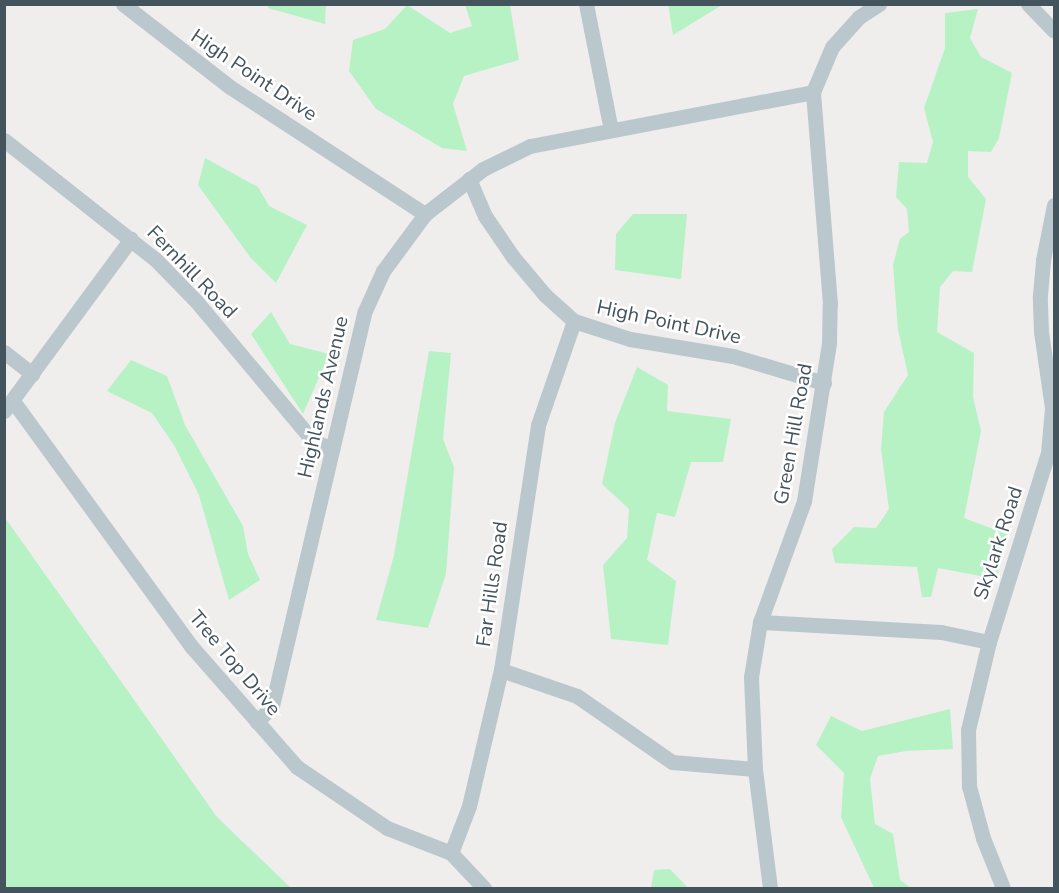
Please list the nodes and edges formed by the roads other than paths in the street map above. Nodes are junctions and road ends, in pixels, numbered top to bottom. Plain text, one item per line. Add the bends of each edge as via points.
1 (586, 4) edge
2 (879, 4) edge
3 (1028, 4) edge
4 (131, 7) edge
5 (1054, 31) edge
6 (813, 92) junction
7 (611, 130) junction
8 (4, 140) edge
9 (469, 179) junction
10 (1054, 205) edge
11 (425, 214) junction
12 (131, 239) junction
13 (574, 321) junction
14 (4, 352) edge
15 (32, 374) junction
16 (824, 383) junction
17 (9, 406) edge
18 (332, 449) junction
19 (760, 622) junction
20 (989, 642) junction
21 (501, 670) junction
22 (257, 722) junction
23 (754, 769) junction
24 (451, 853) junction
25 (484, 888) edge
26 (770, 888) edge
27 (1003, 888) edge

1 - 7 street
2 - 6 street, Green Hill Road via 859,17 832,47
3 - 5 street
4 - 11 street, High Point Drive via 222,82
6 - 7 street, Highlands Avenue
6 - 16 street, Green Hill Road via 830,304
7 - 9 street, Highlands Avenue via 530,146
8 - 12 street, Fernhill Road
9 - 11 street, Highlands Avenue
9 - 13 street, High Point Drive via 485,216 513,257 544,295
10 - 20 street, Skylark Road via 1042,260 1040,295 1052,408 1051,437
11 - 18 street, Highlands Avenue via 383,271 364,313
12 - 15 street
12 - 18 street, Fernhill Road via 196,301 313,441
13 - 16 street, High Point Drive via 630,339 733,356
13 - 21 street, Far Hills Road via 538,425
14 - 15 street
15 - 17 street
16 - 19 street, Green Hill Road via 804,501
17 - 22 street, Tree Top Drive via 191,646
18 - 22 street, Highlands Avenue via 272,706
19 - 20 street via 942,632
19 - 23 street, Green Hill Road via 751,677
20 - 27 street, Skylark Road via 968,730 967,758 976,816
21 - 23 street via 577,696 672,762
21 - 24 street, Far Hills Road via 469,806
22 - 24 street, Tree Top Drive via 297,766 340,798 387,828
23 - 26 street, Green Hill Road
24 - 25 street, Tree Top Drive

